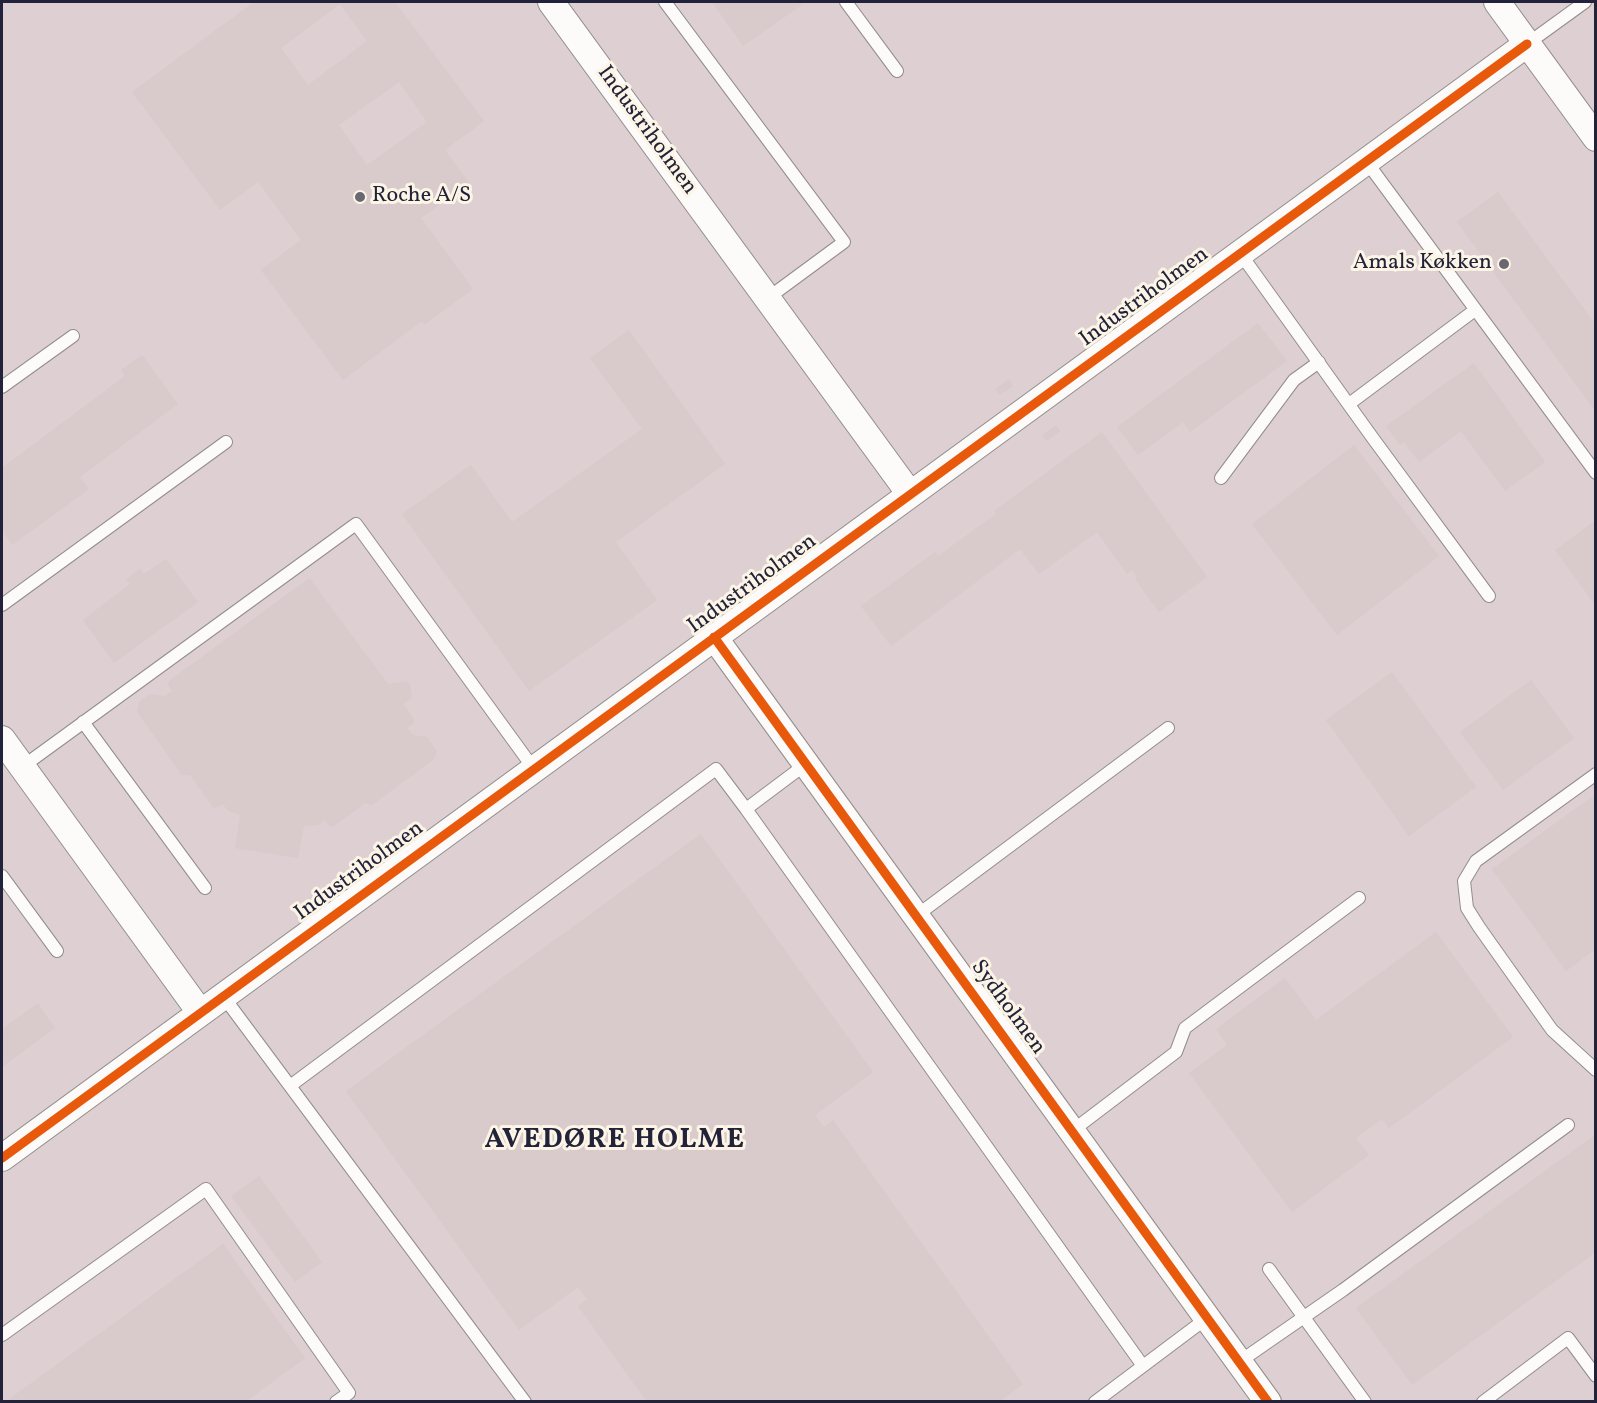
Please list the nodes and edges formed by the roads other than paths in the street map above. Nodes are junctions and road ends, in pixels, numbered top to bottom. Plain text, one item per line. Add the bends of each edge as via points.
1 (551, 2) edge
2 (665, 2) edge
3 (846, 2) edge
4 (1497, 2) edge
5 (1585, 2) edge
6 (1527, 44) junction
7 (897, 71) dead end
8 (1596, 138) edge
9 (1366, 161) junction
10 (1240, 253) junction
11 (768, 298) junction
12 (1475, 310) junction
13 (73, 336) dead end
14 (1319, 362) junction
15 (2, 387) edge
16 (1349, 404) junction
17 (226, 442) dead end
18 (1596, 473) edge
19 (1221, 478) dead end
20 (910, 494) junction
21 (1489, 596) dead end
22 (2, 605) edge
23 (714, 638) junction
24 (83, 722) junction
25 (1168, 728) dead end
26 (2, 739) edge
27 (806, 764) junction
28 (22, 767) junction
29 (534, 769) junction
30 (1596, 774) edge
31 (746, 809) junction
32 (2, 876) edge
33 (205, 888) dead end
34 (1359, 898) dead end
35 (916, 916) junction
36 (57, 951) dead end
37 (223, 996) junction
38 (201, 1012) junction
39 (1596, 1070) edge
40 (290, 1086) junction
41 (1568, 1125) dead end
42 (1072, 1131) junction
43 (2, 1158) edge
44 (1269, 1269) dead end
45 (1304, 1317) junction
46 (1207, 1318) junction
47 (2, 1335) edge
48 (1239, 1362) junction
49 (1143, 1366) junction
50 (1596, 1376) edge
51 (336, 1401) edge
52 (525, 1401) edge
53 (1095, 1401) edge
54 (1268, 1401) edge
55 (1365, 1401) edge
56 (1483, 1401) edge

1 - 11 street, Industriholmen
2 - 11 lane via 844,242
3 - 7 lane
4 - 6 street
5 - 6 lane
6 - 8 street
6 - 9 street, Industriholmen
9 - 10 street, Industriholmen
9 - 12 lane
10 - 14 lane
10 - 20 street, Industriholmen
11 - 20 street, Industriholmen
12 - 16 lane
12 - 18 lane
13 - 15 lane
14 - 16 lane
14 - 19 lane via 1294,380
16 - 21 lane
17 - 22 lane
20 - 23 street, Industriholmen
23 - 27 street, Sydholmen
23 - 29 street, Industriholmen
24 - 28 lane
24 - 29 lane via 356,524
24 - 33 lane
25 - 35 lane
26 - 28 street
27 - 31 lane
27 - 35 street, Sydholmen
28 - 38 street
29 - 37 street, Industriholmen
30 - 39 lane via 1476,861 1464,881 1467,908 1519,983 1552,1030
31 - 40 lane via 716,769
31 - 49 lane
32 - 36 lane
34 - 42 lane via 1185,1028 1176,1052
35 - 42 street, Sydholmen
37 - 38 street, Industriholmen
37 - 40 lane
38 - 43 street, Industriholmen
40 - 52 lane
41 - 45 lane
42 - 46 street, Sydholmen
44 - 45 lane
45 - 48 lane
45 - 55 lane
46 - 48 street, Sydholmen
46 - 49 lane
47 - 51 lane via 206,1189 349,1393
48 - 54 street, Sydholmen
49 - 53 lane
50 - 56 lane via 1568,1338

